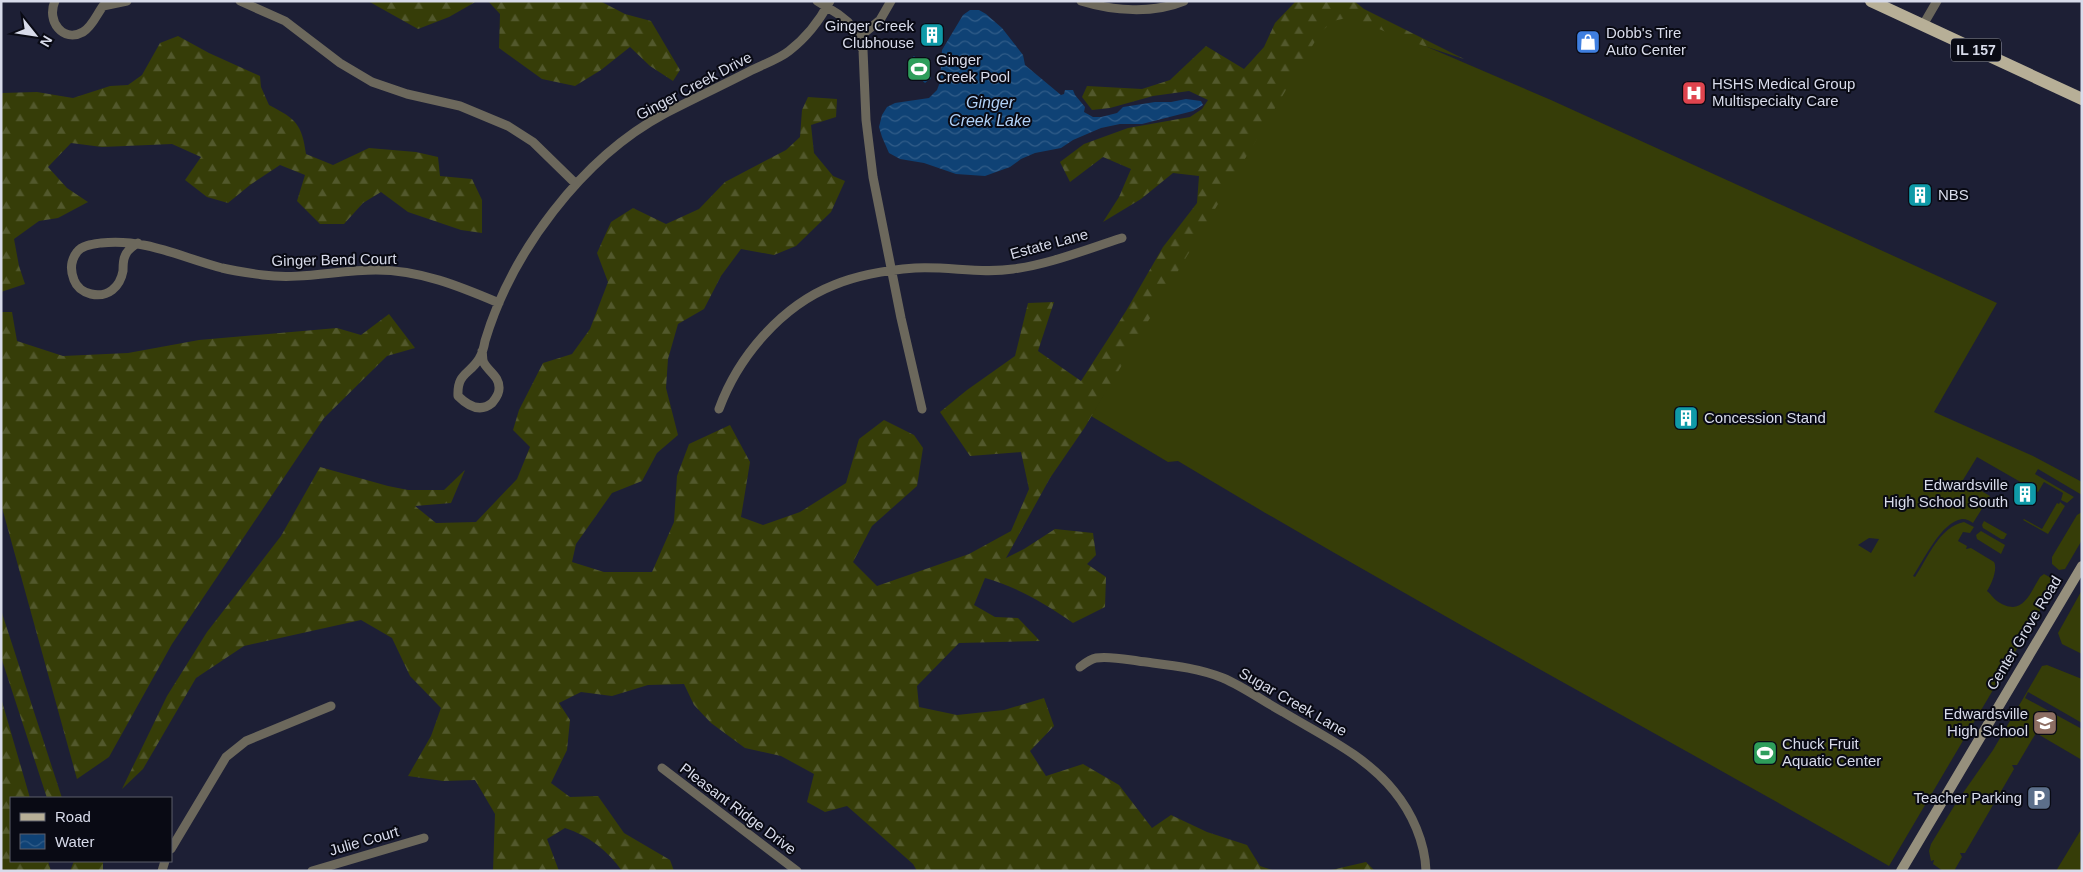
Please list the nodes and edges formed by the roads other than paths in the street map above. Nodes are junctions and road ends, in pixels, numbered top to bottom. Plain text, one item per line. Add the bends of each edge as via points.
1 (55, 1) edge
2 (127, 1) edge
3 (240, 1) edge
4 (817, 1) edge
5 (891, 1) edge
6 (1081, 1) edge
7 (1184, 1) edge
8 (1871, 1) edge
9 (1937, 1) edge
10 (99, 4) edge
11 (828, 4) edge
12 (1923, 25) junction
13 (858, 38) junction
14 (2082, 98) edge
15 (576, 184) junction
16 (1122, 238) dead end
17 (138, 242) junction
18 (892, 270) junction
19 (499, 303) junction
20 (482, 351) junction
21 (719, 409) dead end
22 (922, 409) dead end
23 (2082, 566) edge
24 (1080, 667) dead end
25 (331, 706) dead end
26 (662, 768) dead end
27 (424, 838) dead end
28 (172, 847) edge
29 (312, 871) edge
30 (797, 871) edge
31 (1426, 871) edge
32 (1901, 871) edge

1 - 10 street via 51,13 56,26 74,34 83,32 90,25
2 - 10 street
3 - 15 street via 285,21 340,64 372,82 460,106 508,126 533,142
4 - 11 street
5 - 13 street via 880,20
6 - 7 street via 1112,8 1140,9
8 - 12 main road, IL 157
9 - 12 street
11 - 13 street via 848,22
11 - 15 street, Ginger Creek Drive via 811,30 789,52 662,115 624,140
12 - 14 main road, IL 157
13 - 18 street via 864,56 870,159
15 - 19 street, Ginger Creek Drive via 532,241
16 - 18 street, Estate Lane via 1055,260 1012,269
17 - 17 street, Ginger Bend Court via 94,243 80,248 73,258 75,283 90,294 107,294 120,281 124,256
17 - 19 street, Ginger Bend Court via 222,268 264,276 311,277 375,270 412,273 455,284
18 - 21 street, Estate Lane via 834,285 796,306 752,351 732,379
18 - 22 street
19 - 20 street, Ginger Creek Drive
20 - 20 street, Ginger Creek Drive via 478,360 461,377 458,387 458,396 476,408 486,408 496,398 499,389 496,378 483,362
23 - 32 street, Center Grove Road
24 - 31 street, Sugar Creek Lane via 1094,658 1190,667 1247,690 1347,750 1380,776 1401,800 1414,822
25 - 28 street via 246,740 226,756
26 - 30 street, Pleasant Ridge Drive
27 - 29 street, Julie Court

